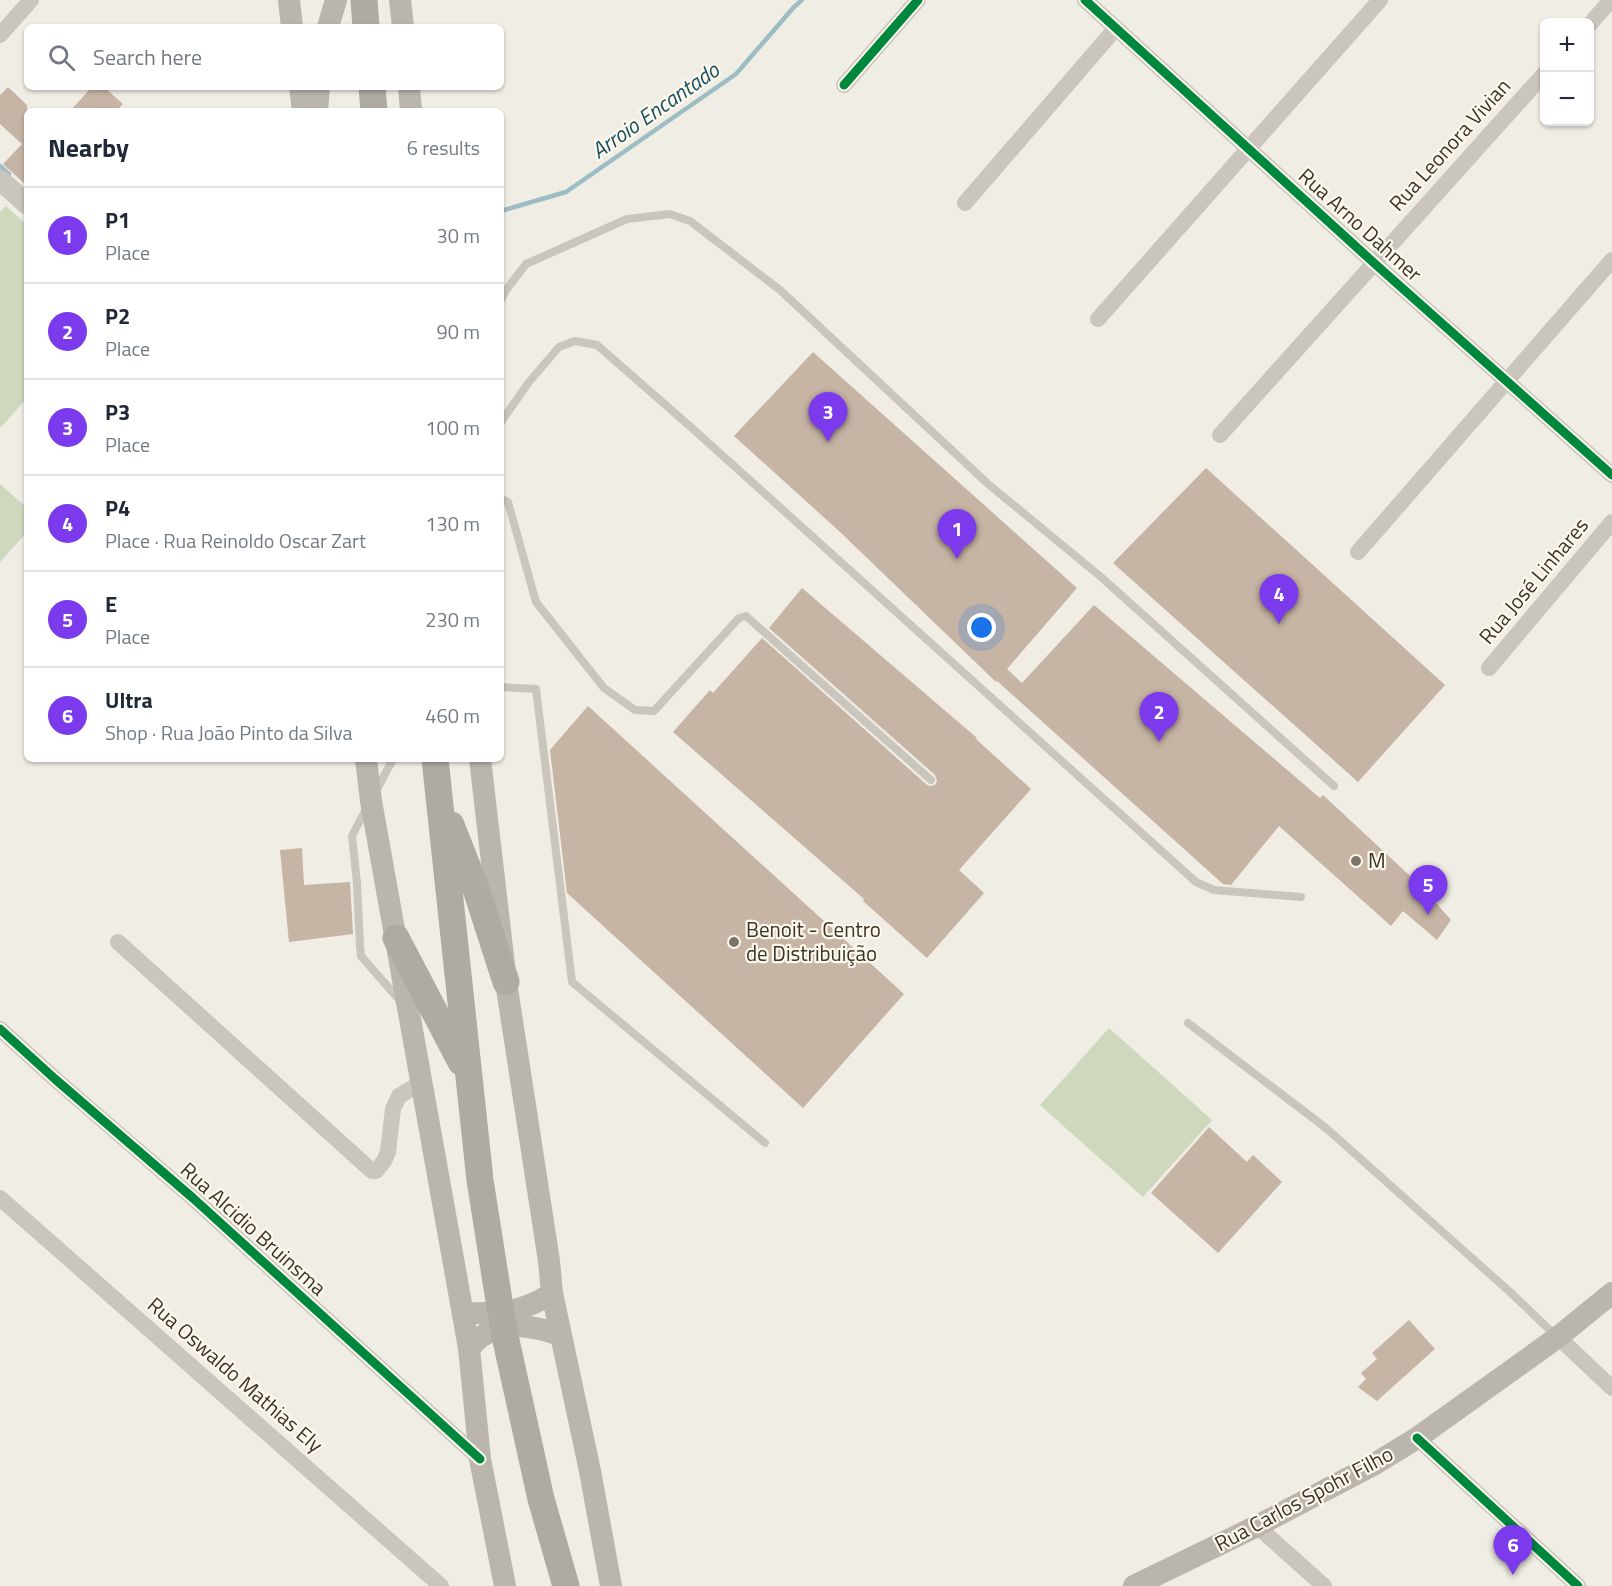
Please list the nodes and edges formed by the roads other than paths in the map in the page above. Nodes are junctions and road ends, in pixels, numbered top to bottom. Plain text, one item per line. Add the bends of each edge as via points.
1 (31, 0) edge
2 (289, 0) edge
3 (336, 0) edge
4 (364, 0) edge
5 (400, 0) edge
6 (918, 0) edge
7 (1085, 0) edge
8 (1380, 0) edge
9 (1611, 0) edge
10 (1594, 19) edge
11 (292, 24) edge
12 (329, 24) edge
13 (366, 24) edge
14 (402, 24) edge
15 (1116, 28) junction
16 (0, 35) edge
17 (1540, 80) edge
18 (844, 85) dead end
19 (300, 90) edge
20 (319, 90) edge
21 (372, 90) edge
22 (408, 90) edge
23 (303, 108) edge
24 (316, 108) edge
25 (374, 108) edge
26 (411, 108) edge
27 (1248, 148) junction
28 (2, 185) edge
29 (24, 202) edge
30 (965, 203) dead end
31 (1612, 260) edge
32 (1374, 263) junction
33 (504, 294) edge
34 (1098, 319) dead end
35 (1505, 380) junction
36 (504, 418) edge
37 (1220, 435) dead end
38 (1612, 475) edge
39 (504, 500) edge
40 (1612, 522) edge
41 (1358, 552) dead end
42 (1490, 668) dead end
43 (504, 687) edge
44 (366, 762) edge
45 (391, 762) edge
46 (435, 762) edge
47 (480, 762) edge
48 (931, 780) dead end
49 (1334, 786) dead end
50 (439, 793) junction
51 (371, 801) junction
52 (1301, 897) dead end
53 (396, 938) junction
54 (118, 942) dead end
55 (506, 982) junction
56 (410, 1013) junction
57 (1188, 1023) dead end
58 (0, 1029) edge
59 (468, 1076) junction
60 (421, 1083) junction
61 (765, 1143) dead end
62 (0, 1198) edge
63 (552, 1293) junction
64 (1612, 1293) edge
65 (463, 1312) junction
66 (561, 1336) junction
67 (1557, 1337) junction
68 (469, 1348) junction
69 (1612, 1388) edge
70 (1417, 1438) junction
71 (480, 1459) junction
72 (1257, 1526) junction
73 (1142, 1584) edge
74 (441, 1586) edge
75 (506, 1586) edge
76 (566, 1586) edge
77 (611, 1586) edge
78 (1324, 1586) edge
79 (1578, 1586) edge

1 - 16 street
2 - 11 main road
3 - 12 main road
4 - 13 highway
5 - 14 main road
6 - 18 street
7 - 15 street, Rua Arno Dahmer
8 - 27 street
9 - 10 street
15 - 27 street, Rua Arno Dahmer
15 - 30 street
17 - 32 street, Rua Leonora Vivian
19 - 23 main road
20 - 24 main road
21 - 25 highway
22 - 26 main road
27 - 32 street, Rua Arno Dahmer
27 - 34 street
28 - 29 street
31 - 35 street
32 - 35 street, Rua Arno Dahmer
32 - 37 street, Rua Leonora Vivian
33 - 49 lane via 526,264 627,219 670,214 690,221 780,290 987,483 1101,577
35 - 38 street, Rua Arno Dahmer
35 - 41 street
36 - 52 lane via 559,347 575,340 597,345 1196,882 1214,890
39 - 48 lane via 508,502 536,602 604,688 635,710 654,711 739,618 746,616
40 - 42 street, Rua José Linhares
43 - 61 lane via 536,690 572,982
44 - 51 main road
45 - 51 lane
46 - 50 highway
47 - 55 main road
50 - 55 highway
50 - 59 highway
51 - 53 main road
51 - 56 lane via 352,836 360,947 362,956
53 - 56 main road
53 - 59 highway
54 - 60 street via 372,1171 376,1171 388,1152 393,1109 399,1096
55 - 63 main road
56 - 60 main road
57 - 67 lane via 1326,1128
58 - 71 street, Rua Alcidio Bruinsma
59 - 76 highway, bridge via 505,1336 541,1499
60 - 65 main road
62 - 74 street, Rua Oswaldo Mathias Ely
63 - 65 main road via 537,1304 516,1311
63 - 66 main road
64 - 67 main road, Rua Carlos Spohr Filho
65 - 68 main road
66 - 68 main road via 545,1329 513,1327 483,1335
66 - 77 main road
67 - 69 street
67 - 70 main road, Rua Carlos Spohr Filho
68 - 71 main road
70 - 72 main road, Rua Carlos Spohr Filho
70 - 79 street
71 - 75 main road
72 - 73 main road, Rua Carlos Spohr Filho
72 - 78 street

